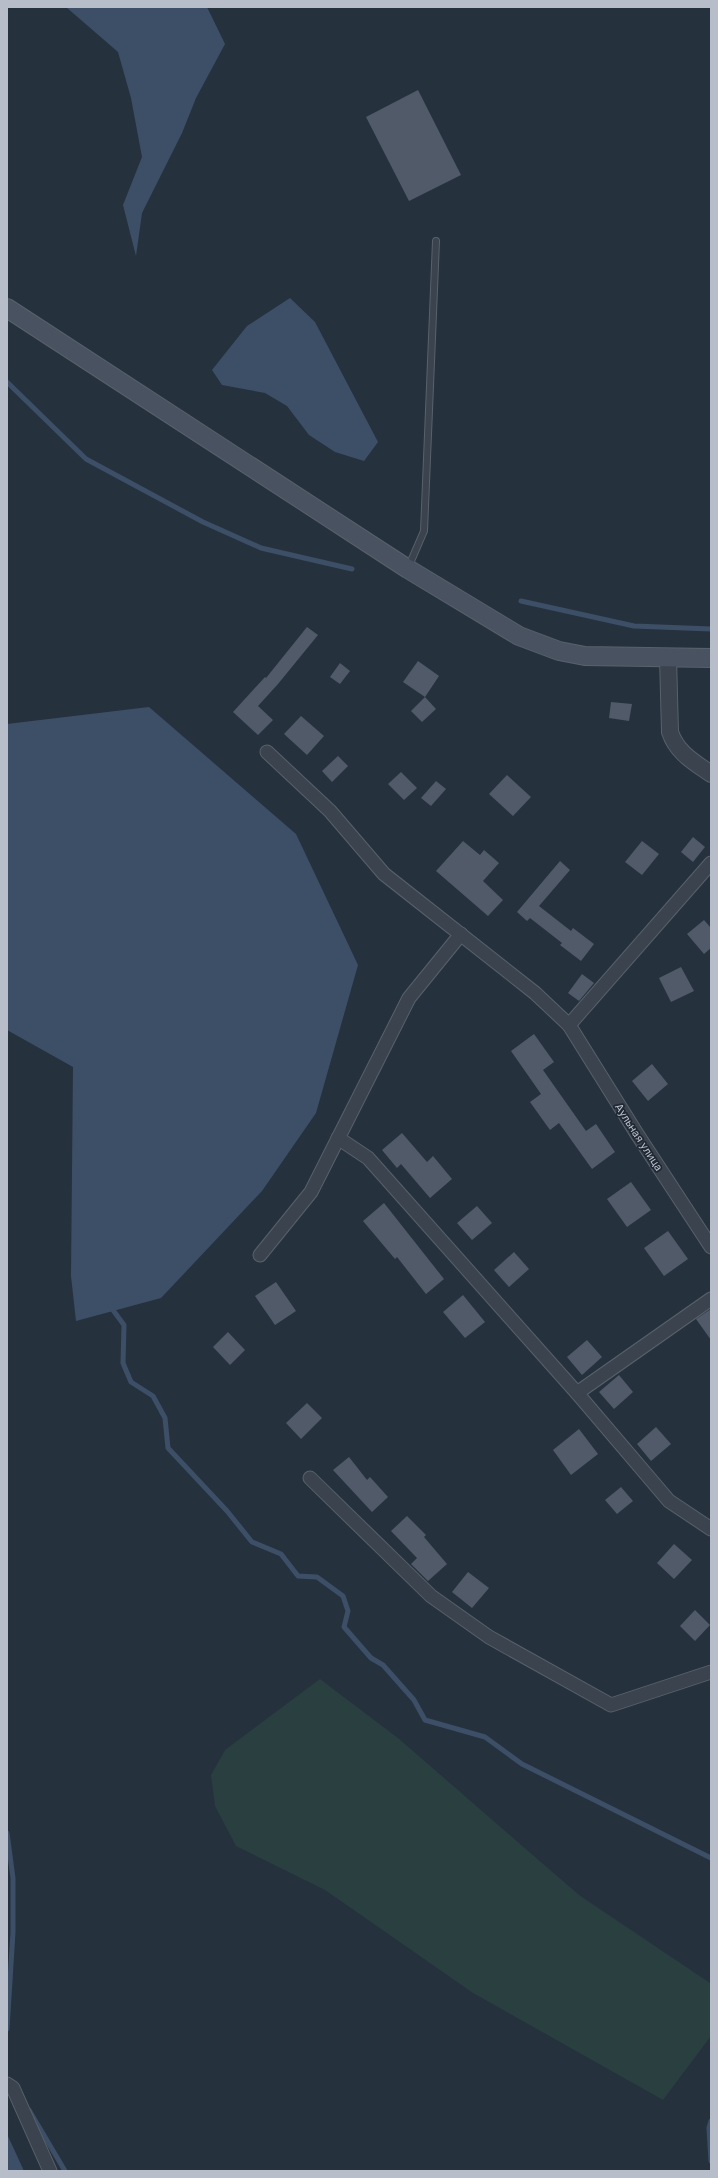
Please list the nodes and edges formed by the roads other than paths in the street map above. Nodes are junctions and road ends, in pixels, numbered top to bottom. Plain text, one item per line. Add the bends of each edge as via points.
1 (436, 241) dead end
2 (7, 308) edge
3 (408, 569) junction
4 (668, 657) junction
5 (711, 658) edge
6 (267, 752) dead end
7 (711, 774) edge
8 (711, 862) edge
9 (461, 934) junction
10 (569, 1025) junction
11 (338, 1138) junction
12 (711, 1247) edge
13 (260, 1255) dead end
14 (711, 1300) edge
15 (577, 1393) junction
16 (310, 1478) dead end
17 (711, 1529) edge
18 (711, 1672) edge
19 (7, 2084) edge
20 (50, 2171) edge

1 - 3 lane via 424,531
2 - 3 main road
3 - 4 main road via 499,624 538,644 585,656
4 - 5 main road
4 - 7 street via 670,732 673,741 680,751
6 - 9 street, Аульная улица via 330,811 384,874
8 - 10 street
9 - 10 street, Аульная улица via 535,993
9 - 11 street via 409,998
10 - 12 street, Аульная улица
11 - 13 street via 311,1192
11 - 15 street via 368,1158
14 - 15 street
15 - 17 street via 669,1502
16 - 18 street via 431,1596 489,1637 611,1705
19 - 20 street via 13,2088

